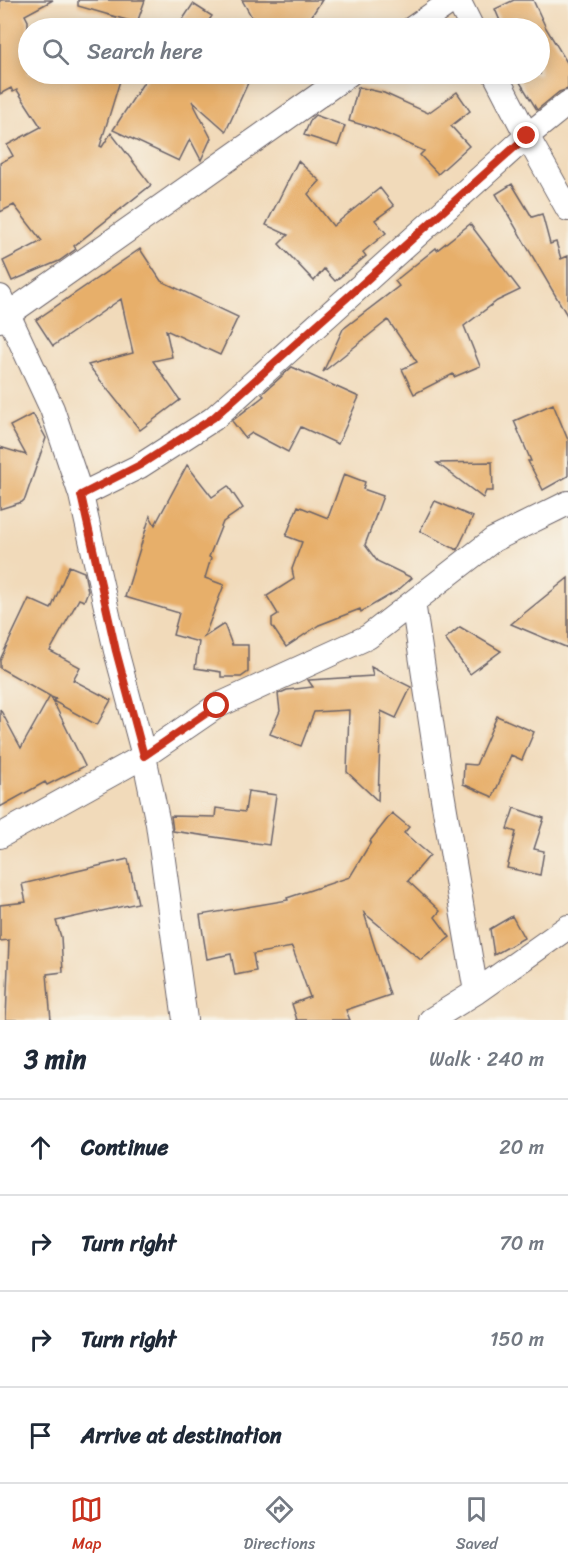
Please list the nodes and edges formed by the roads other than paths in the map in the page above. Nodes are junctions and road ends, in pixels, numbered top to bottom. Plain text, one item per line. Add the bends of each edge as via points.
1 (455, 0) edge
2 (428, 18) edge
3 (466, 18) edge
4 (334, 84) edge
5 (500, 84) edge
6 (568, 103) edge
7 (527, 136) junction
8 (568, 209) edge
9 (3, 310) edge
10 (81, 495) junction
11 (568, 503) edge
12 (413, 602) junction
13 (144, 756) junction
14 (0, 836) edge
15 (568, 927) edge
16 (476, 992) junction
17 (452, 1013) edge
18 (184, 1020) edge
19 (431, 1020) edge

1 - 2 street
1 - 3 street
4 - 9 street
5 - 7 street
6 - 7 street
7 - 8 street
7 - 10 street via 213,418 140,465
9 - 10 street via 52,409
10 - 13 street
11 - 12 street via 493,540
12 - 13 street via 368,637 217,706
12 - 16 street
13 - 14 street
13 - 18 street via 158,824
15 - 16 street
16 - 17 street
17 - 19 street

